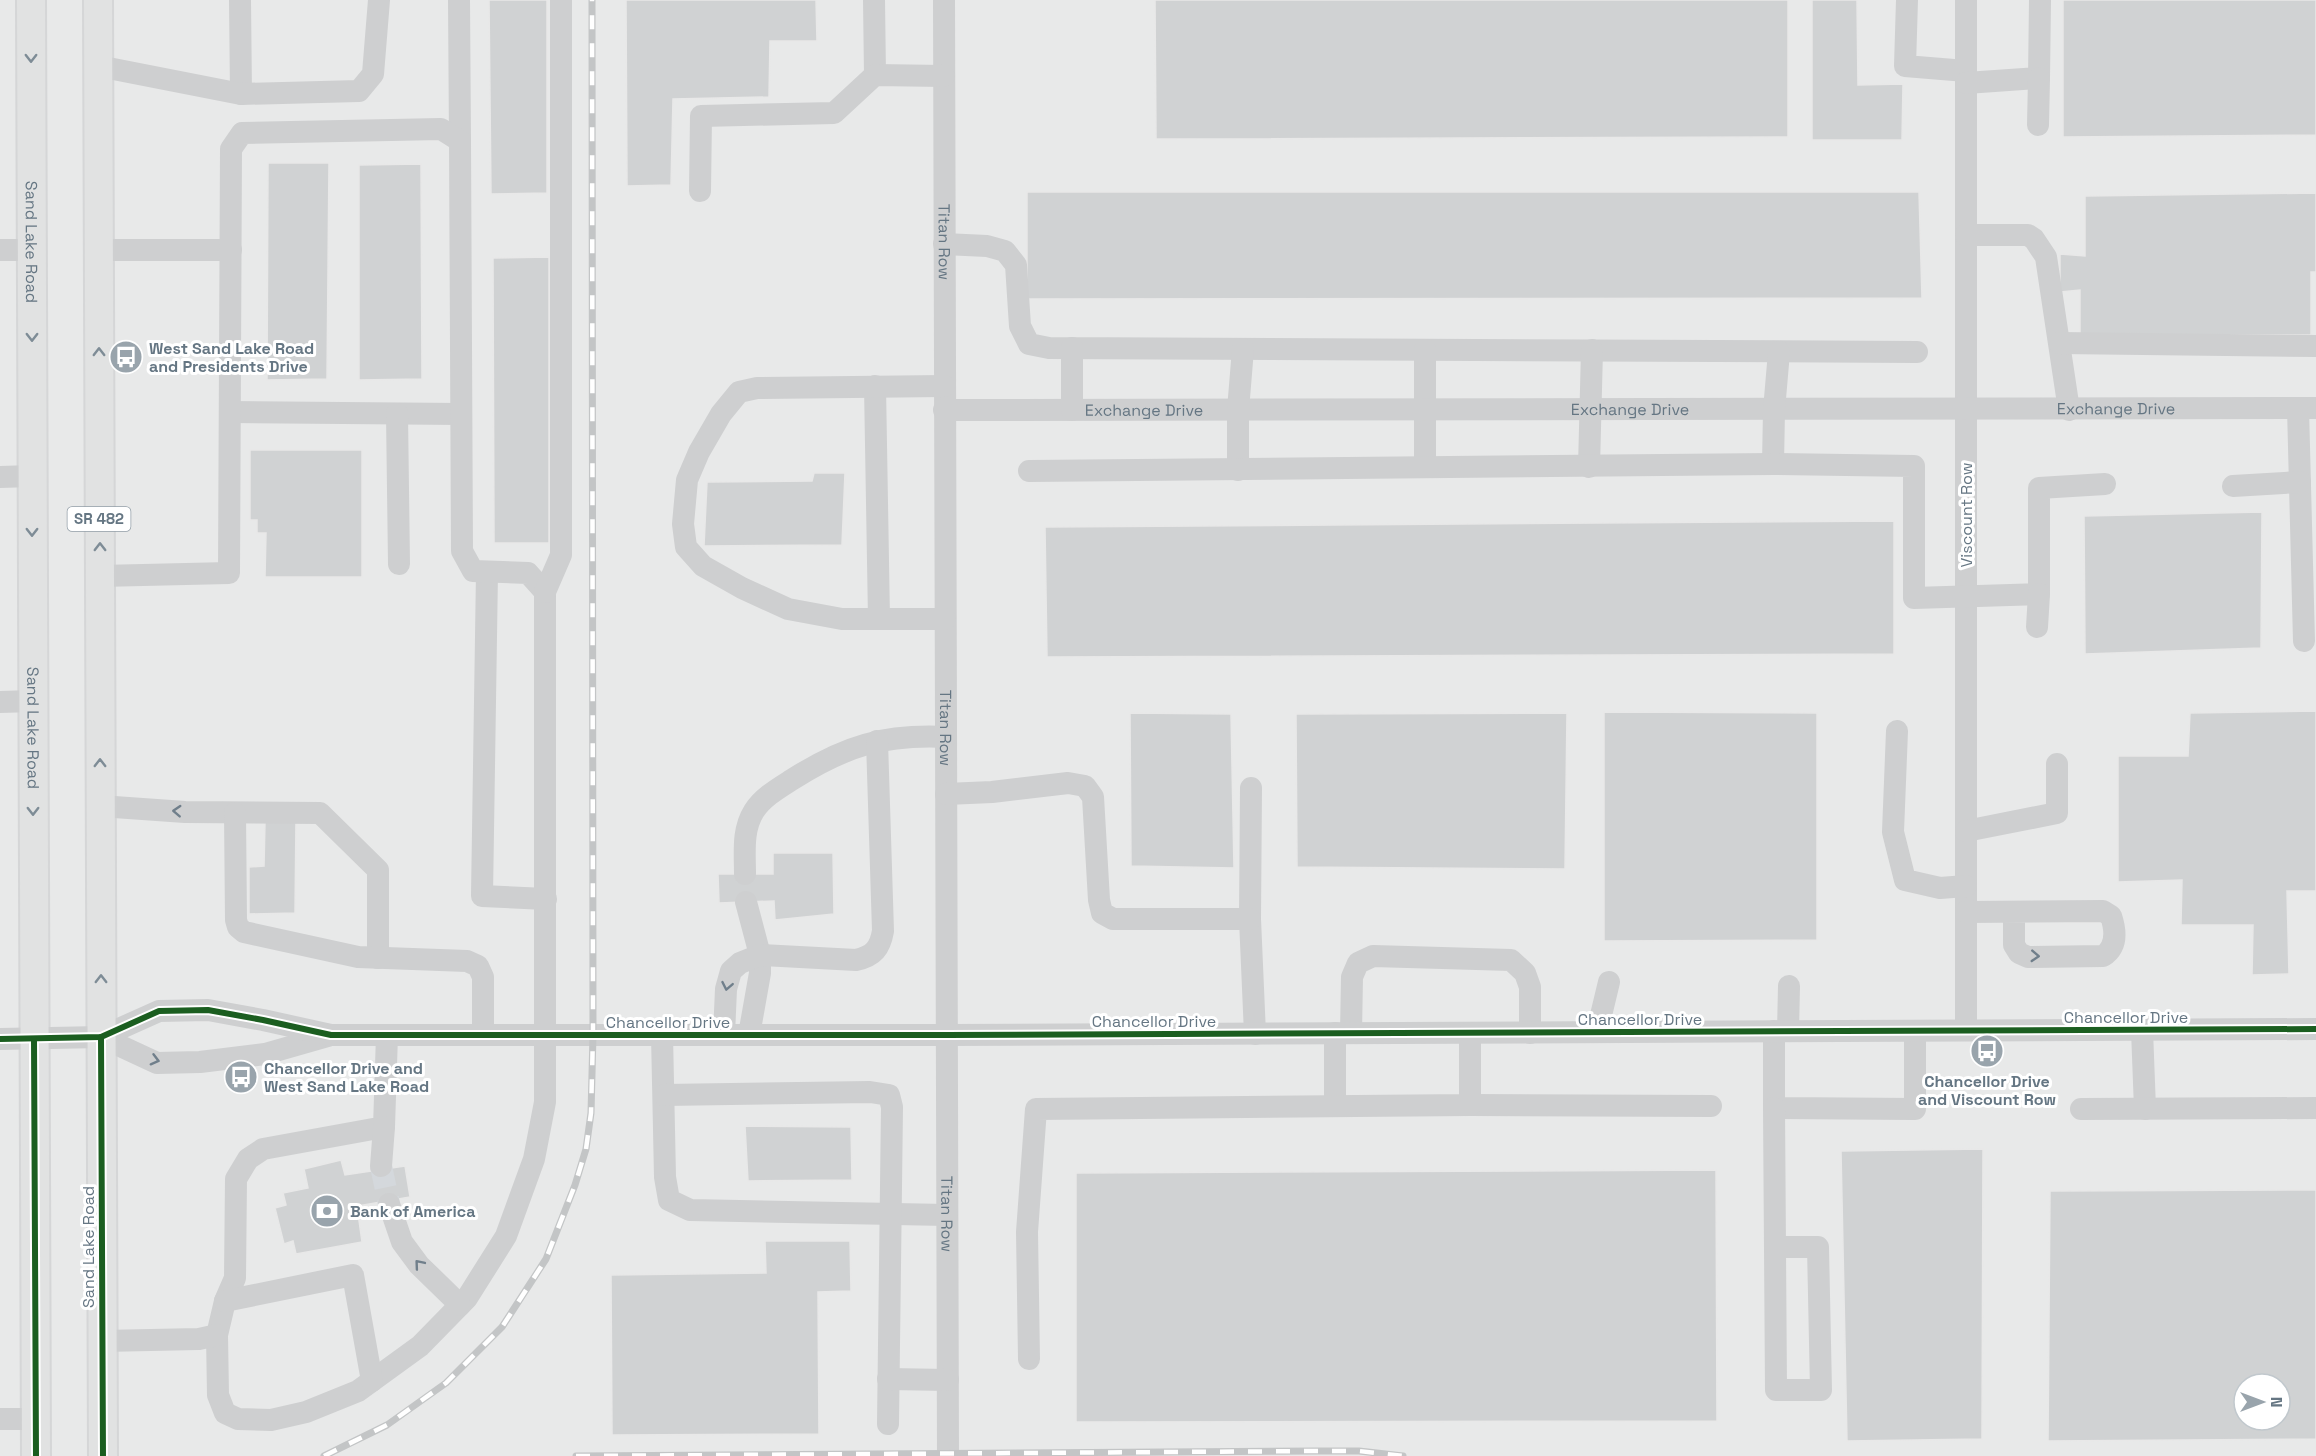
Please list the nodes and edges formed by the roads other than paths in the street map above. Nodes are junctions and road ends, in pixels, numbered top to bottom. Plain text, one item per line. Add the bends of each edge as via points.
1 (31, 0) edge
2 (98, 0) edge
3 (240, 0) edge
4 (379, 0) edge
5 (459, 0) edge
6 (561, 0) edge
7 (874, 0) edge
8 (944, 0) edge
9 (1907, 0) edge
10 (1965, 0) edge
11 (2040, 0) edge
12 (98, 66) junction
13 (875, 75) junction
14 (944, 76) junction
15 (1965, 76) junction
16 (2038, 78) junction
17 (241, 94) junction
18 (2038, 124) dead end
19 (460, 141) junction
20 (700, 190) dead end
21 (1965, 235) junction
22 (944, 244) junction
23 (0, 250) edge
24 (31, 250) junction
25 (99, 250) junction
26 (231, 250) junction
27 (2060, 343) junction
28 (2316, 346) edge
29 (1072, 348) junction
30 (1244, 349) junction
31 (1425, 350) junction
32 (1592, 351) junction
33 (1779, 352) junction
34 (1917, 352) dead end
35 (875, 386) junction
36 (944, 386) junction
37 (2307, 408) edge
38 (944, 410) junction
39 (1072, 410) junction
40 (1238, 410) junction
41 (1426, 410) junction
42 (1589, 410) junction
43 (1774, 410) junction
44 (1965, 410) junction
45 (2069, 410) junction
46 (230, 412) junction
47 (397, 414) junction
48 (461, 414) junction
49 (1773, 464) junction
50 (1425, 467) junction
51 (1589, 467) junction
52 (1238, 470) junction
53 (1029, 471) dead end
54 (32, 476) junction
55 (0, 477) edge
56 (2300, 482) junction
57 (2105, 484) dead end
58 (2233, 486) dead end
59 (399, 564) dead end
60 (486, 572) junction
61 (100, 576) junction
62 (545, 592) junction
63 (2038, 594) junction
64 (1965, 597) junction
65 (879, 619) junction
66 (945, 619) junction
67 (2037, 627) dead end
68 (2304, 641) dead end
69 (33, 701) junction
70 (0, 702) edge
71 (1897, 731) dead end
72 (946, 737) junction
73 (877, 741) junction
74 (2057, 764) dead end
75 (1251, 788) dead end
76 (946, 794) junction
77 (100, 806) junction
78 (235, 813) junction
79 (1965, 831) junction
80 (745, 874) dead end
81 (1965, 886) junction
82 (546, 899) junction
83 (746, 902) dead end
84 (1965, 912) junction
85 (2014, 913) dead end
86 (1250, 919) junction
87 (760, 956) junction
88 (378, 958) junction
89 (1609, 982) dead end
90 (1789, 986) dead end
91 (2316, 1029) edge
92 (1965, 1030) junction
93 (2142, 1030) junction
94 (1781, 1031) junction
95 (1915, 1031) junction
96 (1597, 1032) junction
97 (1470, 1033) junction
98 (1530, 1033) junction
99 (1255, 1034) junction
100 (1343, 1034) junction
101 (331, 1035) junction
102 (387, 1035) junction
103 (483, 1035) junction
104 (546, 1035) junction
105 (662, 1035) junction
106 (724, 1035) junction
107 (749, 1035) junction
108 (946, 1035) junction
109 (101, 1037) junction
110 (0, 1039) edge
111 (34, 1039) junction
112 (664, 1095) junction
113 (1470, 1105) junction
114 (1335, 1106) junction
115 (1711, 1106) dead end
116 (1774, 1108) junction
117 (2316, 1108) edge
118 (2081, 1109) dead end
119 (2145, 1109) junction
120 (384, 1127) junction
121 (381, 1166) tunnel mouth
122 (389, 1204) tunnel mouth
123 (892, 1214) junction
124 (947, 1215) junction
125 (1774, 1247) junction
126 (225, 1301) junction
127 (460, 1305) junction
128 (217, 1335) junction
129 (102, 1341) junction
130 (1029, 1359) dead end
131 (888, 1379) junction
132 (948, 1380) junction
133 (372, 1381) junction
134 (0, 1419) edge
135 (35, 1419) junction
136 (888, 1424) dead end
137 (36, 1456) edge
138 (103, 1456) edge
139 (948, 1456) edge

1 -> 24 main road, Sand Lake Road
2 - 12 main road, Sand Lake Road / SR 482
3 - 17 street
4 - 17 street via 373,74 360,91
5 - 19 street
6 - 62 street via 561,555
7 - 13 street
8 - 14 street, Titan Row
9 - 15 street via 1905,66
10 - 15 street, Viscount Row
11 - 16 street
12 - 17 street
12 - 25 main road, Sand Lake Road / SR 482
13 - 14 street
13 - 20 street via 834,113 701,116
14 - 22 street, Titan Row
15 - 16 street
15 - 21 street, Viscount Row
16 - 18 street
19 - 26 street via 441,129 242,133 231,149
19 - 48 street
21 - 27 street via 2034,238 2046,257
21 - 44 street, Viscount Row
22 - 29 street via 1005,251 1016,265 1020,326 1029,344
22 - 36 street, Titan Row
23 - 24 street
24 -> 54 main road, Sand Lake Road
25 - 26 street
61 -> 25 main road, Sand Lake Road / SR 482
26 - 46 street
27 - 28 street
27 - 45 street
29 - 30 street
29 - 39 street
30 - 31 street
30 - 40 street
31 - 32 street
31 - 41 street
32 - 33 street
32 - 42 street
33 - 34 street
33 - 43 street
35 - 36 street
35 - 65 street
35 - 65 street via 757,388 739,392 721,414 687,480 683,524 686,547 703,566 742,588 788,609 842,619
36 - 38 street, Titan Row
37 - 45 street, Exchange Drive
37 - 56 street
38 - 39 street, Exchange Drive
38 - 66 street, Titan Row
39 - 40 street, Exchange Drive
40 - 41 street, Exchange Drive
40 - 52 street
41 - 42 street, Exchange Drive
41 - 50 street
42 - 43 street, Exchange Drive
42 - 51 street
43 - 44 street, Exchange Drive
43 - 49 street
44 - 45 street, Exchange Drive
44 - 64 street, Viscount Row
46 - 47 street
46 - 61 street via 229,573
47 - 48 street
47 - 59 street
48 - 60 street via 462,551 473,571
49 - 51 street
49 - 64 street via 1914,466 1914,598
50 - 51 street
50 - 52 street
52 - 53 street
54 - 55 street
54 -> 69 main road, Sand Lake Road
56 - 58 street
56 - 68 street
57 - 63 street via 2039,488
60 - 62 street via 528,573
60 - 82 street via 482,896
77 -> 61 main road, Sand Lake Road / SR 482
62 - 82 street
63 - 64 street
63 - 67 street
64 - 79 street, Viscount Row
65 - 66 street
66 - 72 street, Titan Row
69 - 70 street
69 -> 111 main road, Sand Lake Road
71 - 81 street via 1893,831 1905,880 1940,888
72 - 73 street
72 - 76 street, Titan Row
73 - 80 street via 832,756 765,798 753,812 745,835
73 - 87 street via 883,931 878,949 856,960
74 - 79 street via 2057,813
75 - 86 street
76 - 86 street via 1068,783 1085,786 1094,797 1102,913 1113,919
76 - 108 street, Titan Row
78 -> 77 street
109 -> 77 main road, Sand Lake Road / SR 482
78 - 88 street via 320,813 378,870
78 - 88 street via 238,927 244,932
79 - 81 street, Viscount Row
81 - 84 street, Viscount Row
82 - 104 street
83 - 87 street
84 - 85 street
84 - 92 street, Viscount Row
86 - 99 street
87 -> 106 street via 740,963 732,971 726,989
87 - 107 street
88 - 103 street via 467,961 478,966 483,977
89 - 96 street
90 - 94 street
91 - 93 street, Chancellor Drive
92 - 93 street, Chancellor Drive
92 - 95 street, Chancellor Drive
93 - 119 street
94 - 95 street, Chancellor Drive
94 - 96 street, Chancellor Drive
94 - 116 street
95 - 116 street via 1915,1109
96 - 98 street, Chancellor Drive
97 - 98 street, Chancellor Drive
97 - 100 street, Chancellor Drive
97 - 113 street
98 - 100 street via 1530,987 1525,973 1511,960 1373,956 1358,963 1352,978
99 - 100 street, Chancellor Drive
99 - 108 street, Chancellor Drive
100 - 114 street
101 - 102 street, Chancellor Drive
101 - 109 street, Chancellor Drive via 198,1010 159,1011
109 -> 101 street, Chancellor Drive via 157,1063 265,1054
102 - 103 street, Chancellor Drive
102 - 120 street
103 - 104 street, Chancellor Drive
104 - 105 street, Chancellor Drive
104 - 127 street via 545,1102 534,1159 506,1236
105 - 106 street, Chancellor Drive
105 - 112 street
106 - 107 street, Chancellor Drive
107 - 108 street, Chancellor Drive
108 - 124 street, Titan Row
109 - 111 street, Chancellor Drive
109 - 129 main road, Sand Lake Road / SR 482
110 - 111 street, Chancellor Drive
111 - 135 main road, Sand Lake Road
112 - 123 street via 669,1200 690,1210
112 - 123 street via 889,1095
113 - 114 street
113 - 115 street
114 - 130 street via 1036,1109 1027,1232
116 - 125 street
117 - 119 street
118 - 119 street
120 - 121 street
120 - 126 street via 263,1149 248,1159 236,1179 235,1278
127 -> 122 street via 419,1265 402,1242
123 - 124 street
123 - 131 street
124 - 132 street, Titan Row
125 - 125 street via 1776,1390 1821,1390 1818,1247
126 - 128 street
126 - 133 street via 353,1275
127 - 133 street via 420,1346
128 - 129 street via 198,1339
128 - 133 street via 218,1395 225,1413 238,1419 271,1420 306,1412
129 - 138 main road, Sand Lake Road / SR 482
131 - 132 street
131 - 136 street
132 - 139 street, Titan Row
134 - 135 street
135 - 137 main road, Sand Lake Road

